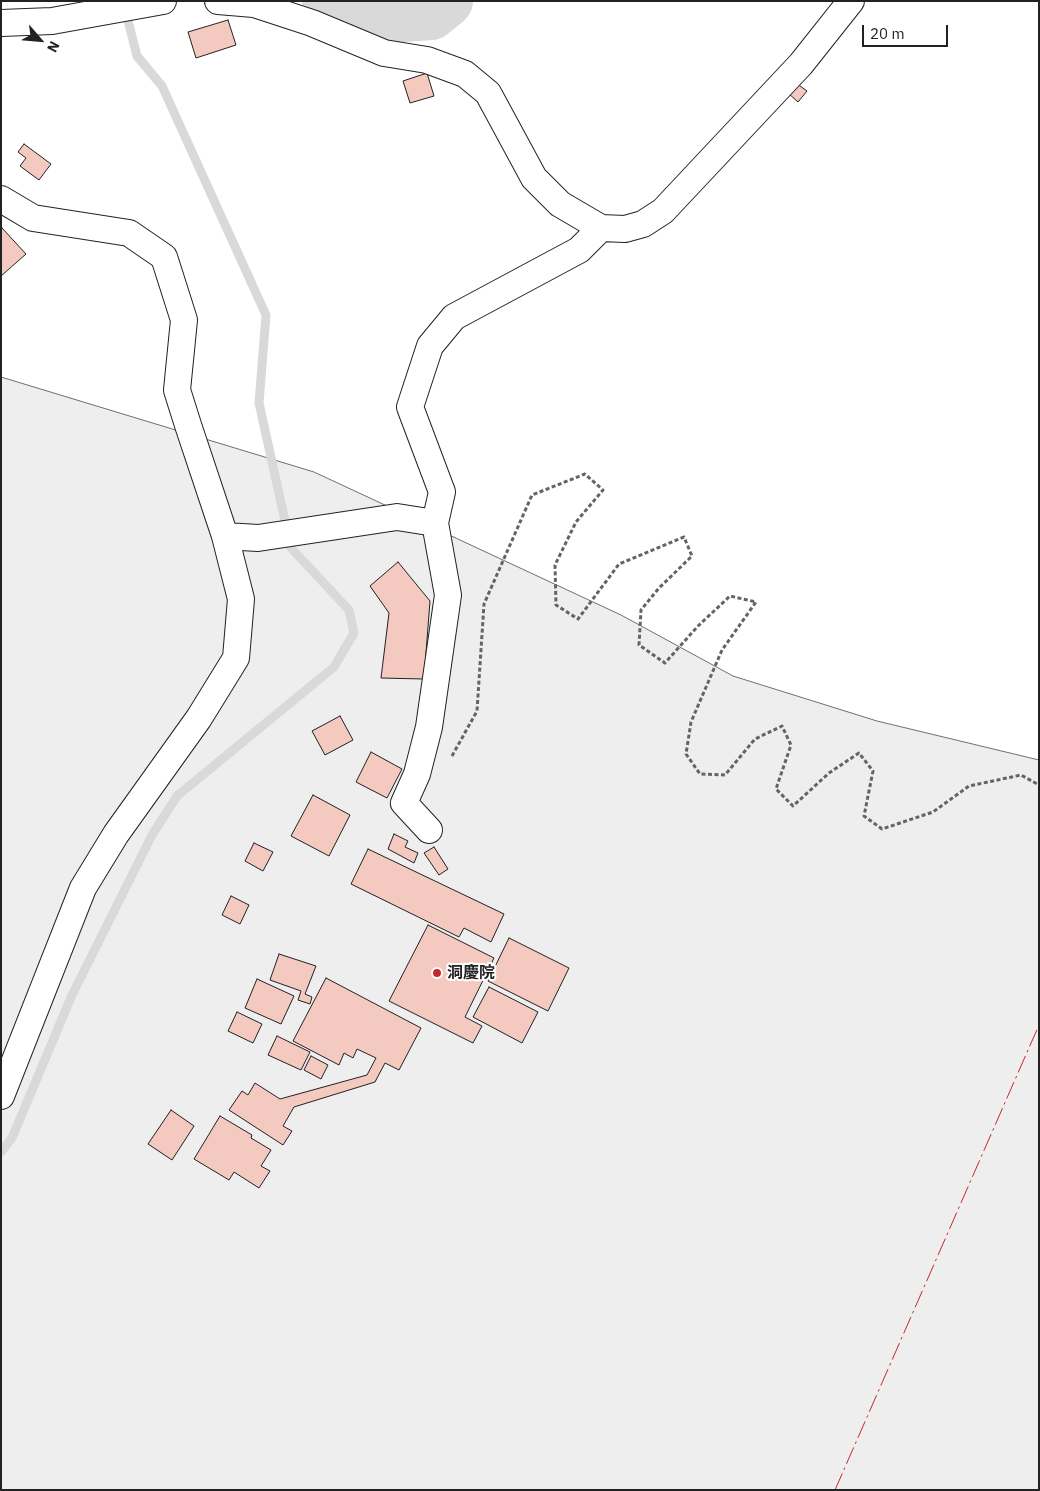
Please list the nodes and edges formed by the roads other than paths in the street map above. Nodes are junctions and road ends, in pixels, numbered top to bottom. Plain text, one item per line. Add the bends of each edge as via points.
1 (162, 1) edge
2 (218, 1) edge
3 (851, 1) edge
4 (1, 23) edge
5 (1, 199) edge
6 (601, 228) junction
7 (435, 524) junction
8 (225, 536) junction
9 (429, 830) dead end
10 (1, 1096) edge

1 - 4 street via 52,21
2 - 6 street via 254,4 312,23 384,53 427,60 465,74 488,93 534,178 560,204
3 - 6 street via 801,64 664,211 643,224 625,229
5 - 8 street via 33,218 130,232 164,257 184,320 177,390
6 - 7 street via 579,250 454,317 430,346 410,407 442,492
7 - 8 street via 397,518 258,538
7 - 9 street via 448,595 430,727 417,774 404,803
8 - 10 street via 241,600 236,658 83,888

